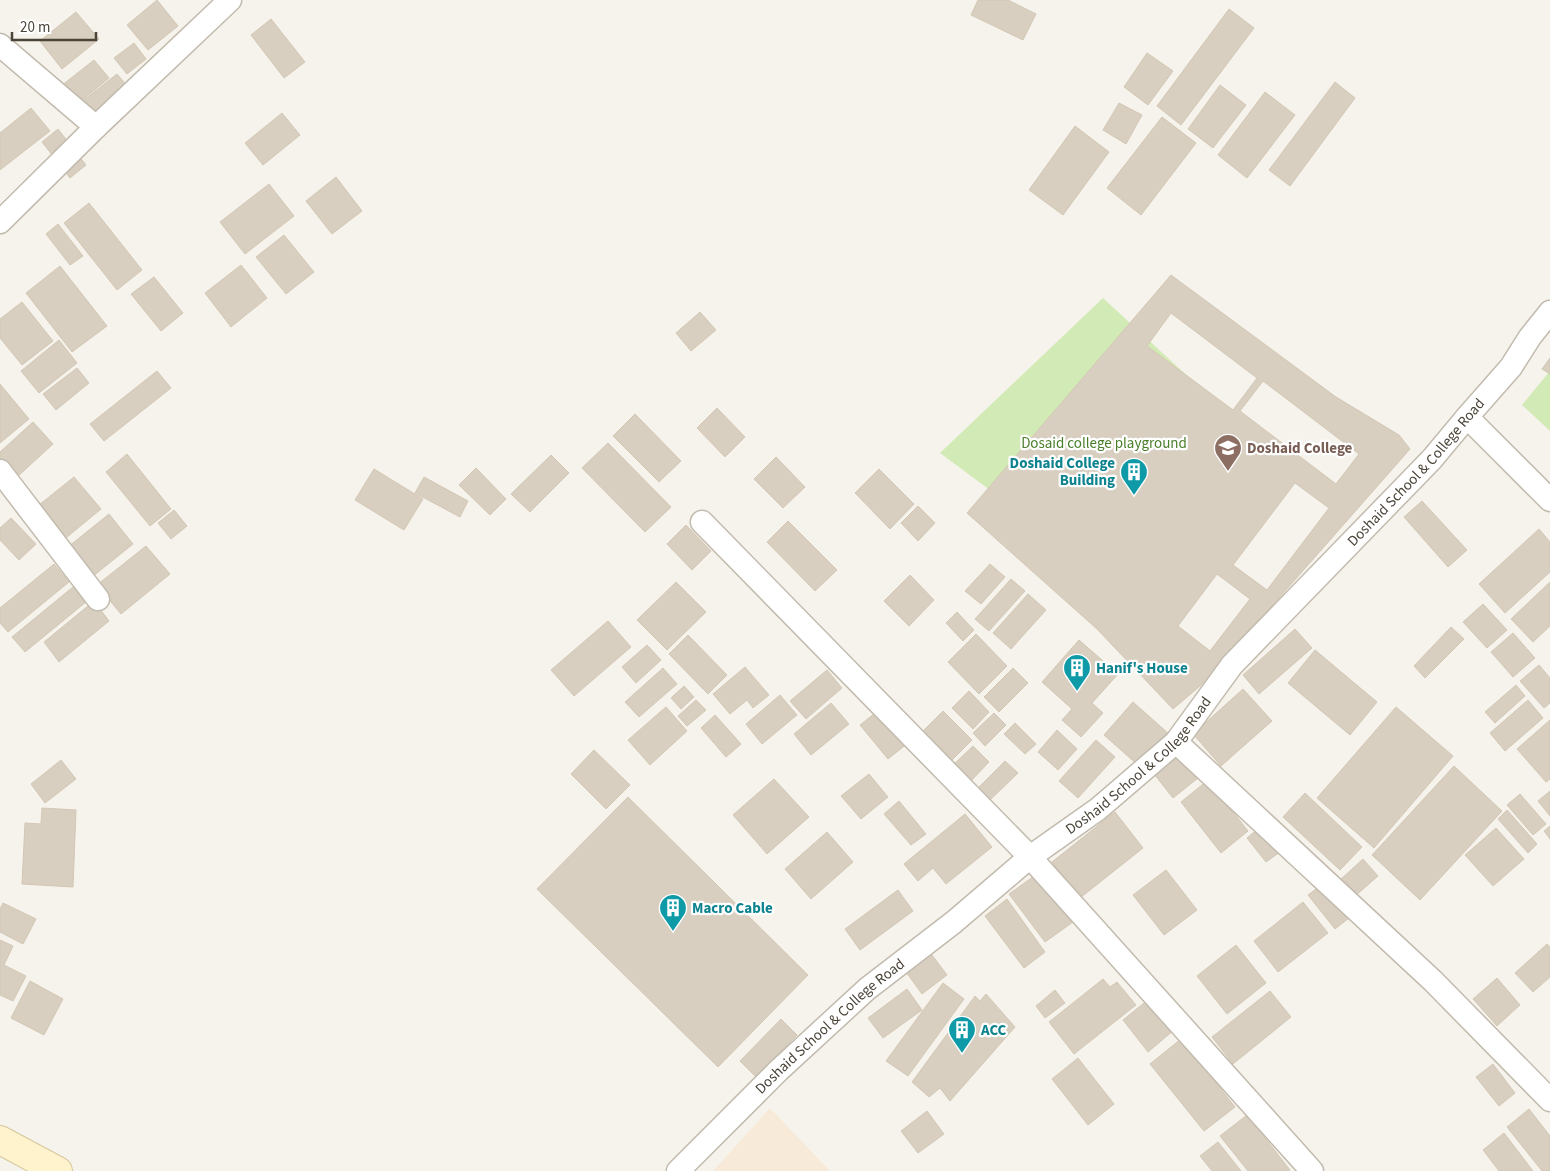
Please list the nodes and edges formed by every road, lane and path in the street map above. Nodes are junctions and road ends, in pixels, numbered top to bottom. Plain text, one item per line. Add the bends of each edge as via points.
1 (230, 0) edge
2 (0, 45) edge
3 (96, 127) junction
4 (0, 222) edge
5 (1550, 312) edge
6 (1467, 416) junction
7 (0, 471) edge
8 (1550, 500) edge
9 (702, 522) dead end
10 (98, 599) dead end
11 (1176, 742) junction
12 (1030, 857) junction
13 (1550, 1100) edge
14 (0, 1140) edge
15 (58, 1171) edge
16 (678, 1171) edge
17 (1312, 1171) edge

1 - 3 street
2 - 3 street
3 - 4 street
5 - 6 street, Doshaid School & College Road via 1511,367
6 - 8 street
6 - 11 street, Doshaid School & College Road via 1432,459 1232,665
7 - 10 street
9 - 12 street
11 - 12 street, Doshaid School & College Road via 1098,809
11 - 13 street via 1433,981
12 - 16 street, Doshaid School & College Road via 954,922 867,989 779,1070
12 - 17 street
14 - 15 main road

